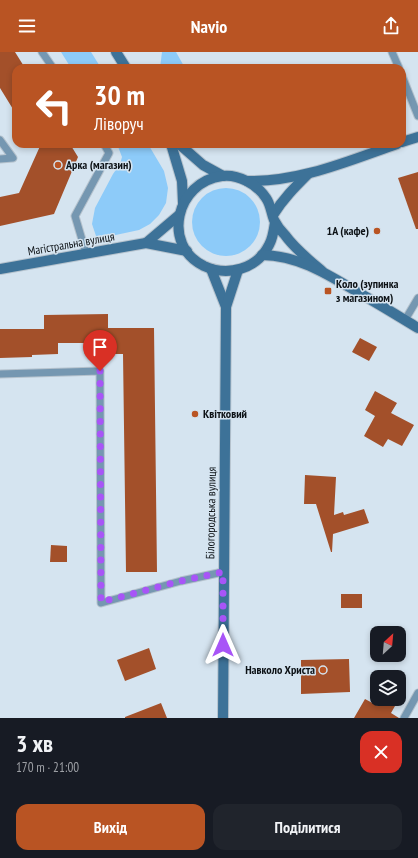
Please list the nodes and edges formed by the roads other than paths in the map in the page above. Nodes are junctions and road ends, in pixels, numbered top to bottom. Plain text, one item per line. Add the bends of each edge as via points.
1 (42, 52) edge
2 (116, 52) edge
3 (392, 52) edge
4 (50, 64) edge
5 (124, 64) edge
6 (397, 64) edge
7 (406, 86) edge
8 (418, 116) edge
9 (418, 137) edge
10 (0, 140) edge
11 (406, 141) edge
12 (106, 148) edge
13 (172, 148) edge
14 (184, 148) edge
15 (385, 148) edge
16 (0, 159) edge
17 (309, 174) junction
18 (223, 176) junction
19 (247, 181) junction
20 (183, 203) junction
21 (179, 215) junction
22 (274, 218) junction
23 (146, 243) junction
24 (187, 251) junction
25 (86, 253) junction
26 (262, 255) junction
27 (0, 269) edge
28 (212, 269) junction
29 (238, 270) junction
30 (322, 271) junction
31 (418, 298) edge
32 (226, 307) junction
33 (405, 320) junction
34 (418, 328) edge
35 (0, 374) edge
36 (223, 572) junction
37 (418, 693) edge
38 (223, 718) edge
39 (404, 718) edge

1 - 4 lane
2 - 5 street
3 - 6 lane
7 - 8 lane
9 - 11 street
10 - 16 lane via 12,158
12 - 25 lane via 109,153 75,216
13 - 20 street via 182,181
14 - 18 street via 203,165
15 - 17 street
17 - 19 street via 273,181
17 - 22 street via 292,189
18 - 19 street
18 - 20 street via 200,184 190,192
19 - 22 street via 266,197
20 - 21 street
21 - 23 street
21 - 24 street via 178,227
22 - 26 street via 273,233
22 - 30 street via 286,237
23 - 24 street
23 - 25 street, Магістральна вулиця
24 - 28 street via 202,265
25 - 27 street, Магістральна вулиця
26 - 29 street via 247,267
26 - 30 street via 278,256
28 - 29 street
28 - 32 street
29 - 32 street
30 - 33 street
31 - 33 lane
32 - 36 street, Білогородська вулиця
33 - 34 street
35 - 36 lane via 100,371 101,602
36 - 38 street, Білогородська вулиця
37 - 39 lane

